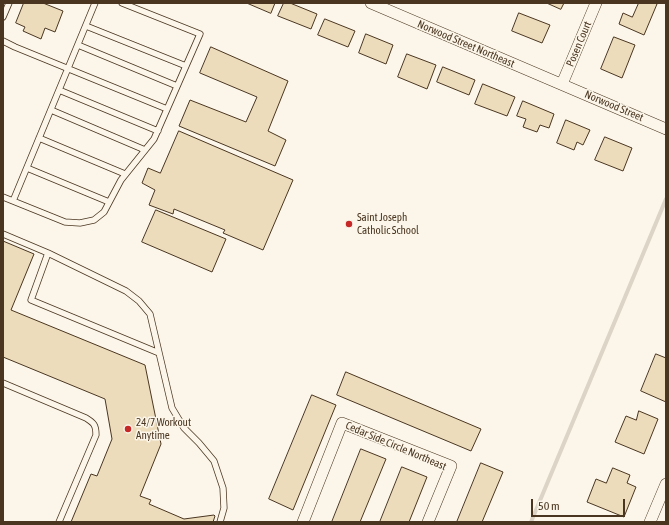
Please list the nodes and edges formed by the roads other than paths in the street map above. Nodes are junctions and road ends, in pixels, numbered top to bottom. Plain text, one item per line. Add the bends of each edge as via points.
1 (9, 3) edge
2 (95, 3) edge
3 (122, 3) edge
4 (371, 3) edge
5 (596, 3) edge
6 (3, 17) edge
7 (86, 26) junction
8 (3, 41) edge
9 (78, 45) junction
10 (186, 66) junction
11 (68, 69) junction
12 (562, 84) junction
13 (177, 86) junction
14 (59, 90) junction
15 (167, 109) junction
16 (51, 110) junction
17 (666, 128) edge
18 (158, 131) junction
19 (39, 138) junction
20 (145, 150) junction
21 (26, 168) junction
22 (125, 174) junction
23 (3, 197) edge
24 (13, 201) junction
25 (109, 202) junction
26 (3, 234) edge
27 (48, 253) junction
28 (159, 353) junction
29 (3, 383) edge
30 (666, 484) edge
31 (60, 522) edge
32 (220, 522) edge
33 (303, 522) edge
34 (428, 522) edge
35 (650, 522) edge

1 - 6 lane
2 - 7 lane
3 - 10 lane via 200,34
4 - 12 street, Norwood Street Northeast
5 - 12 street, Posen Court
7 - 9 lane
7 - 10 lane
8 - 11 lane
9 - 11 lane
9 - 13 lane
10 - 13 lane
11 - 14 lane
11 - 15 lane
12 - 17 street, Norwood Street
13 - 15 lane
14 - 16 lane
14 - 18 lane
15 - 18 lane
16 - 19 lane
16 - 20 lane
18 - 20 lane
19 - 21 lane
19 - 22 lane
20 - 22 lane
21 - 24 lane
21 - 25 lane
22 - 25 lane
23 - 24 lane
24 - 25 lane via 65,222 80,223 94,220 104,212
26 - 27 lane
27 - 28 lane via 126,291 140,301 150,314
27 - 28 lane via 30,300
28 - 32 lane via 172,408 184,428 214,461 223,488 224,508
29 - 31 lane via 86,418 96,428 96,435
30 - 35 street
33 - 34 street, Cedar Side Circle Northeast via 342,423 451,466

